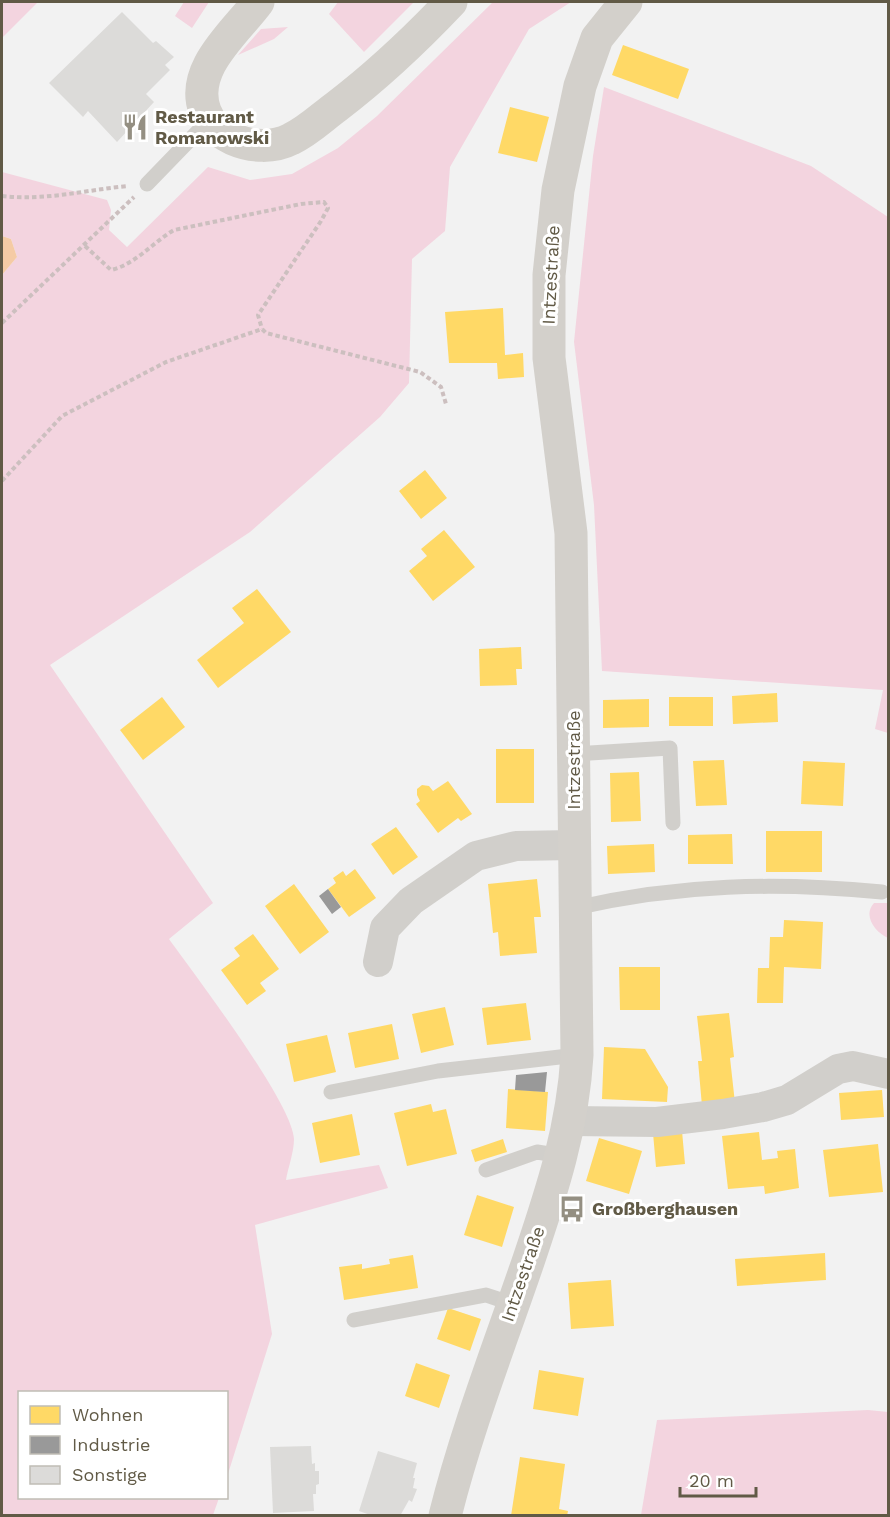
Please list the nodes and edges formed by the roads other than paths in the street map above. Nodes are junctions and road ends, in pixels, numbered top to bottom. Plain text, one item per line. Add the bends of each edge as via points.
1 (451, 2) edge
2 (626, 2) edge
3 (256, 4) edge
4 (209, 120) junction
5 (147, 184) road end
6 (574, 754) junction
7 (673, 823) dead end
8 (574, 845) junction
9 (882, 892) dead end
10 (574, 908) junction
11 (378, 962) dead end
12 (577, 1054) junction
13 (888, 1074) edge
14 (331, 1092) dead end
15 (571, 1121) junction
16 (562, 1156) junction
17 (486, 1170) dead end
18 (513, 1304) junction
19 (354, 1320) dead end
20 (446, 1515) edge

1 - 4 main road via 369,82 289,140 268,146 237,141
2 - 6 main road, Intzestraße via 597,38 586,68 564,154 551,241 549,358 571,533
3 - 4 main road via 207,69 201,98
4 - 5 lane
6 - 7 lane via 670,748
6 - 8 main road, Intzestraße
8 - 10 main road, Intzestraße
8 - 11 street via 516,846 476,856 411,901 385,928
9 - 10 lane via 771,884 722,886 678,889
10 - 12 main road, Intzestraße
12 - 14 lane via 438,1071
12 - 15 main road, Intzestraße
13 - 15 street via 853,1066 838,1069 787,1100 723,1114 657,1122
15 - 16 main road, Intzestraße
16 - 17 lane via 537,1152
16 - 18 main road, Intzestraße
18 - 19 lane via 486,1295
18 - 20 main road, Intzestraße

